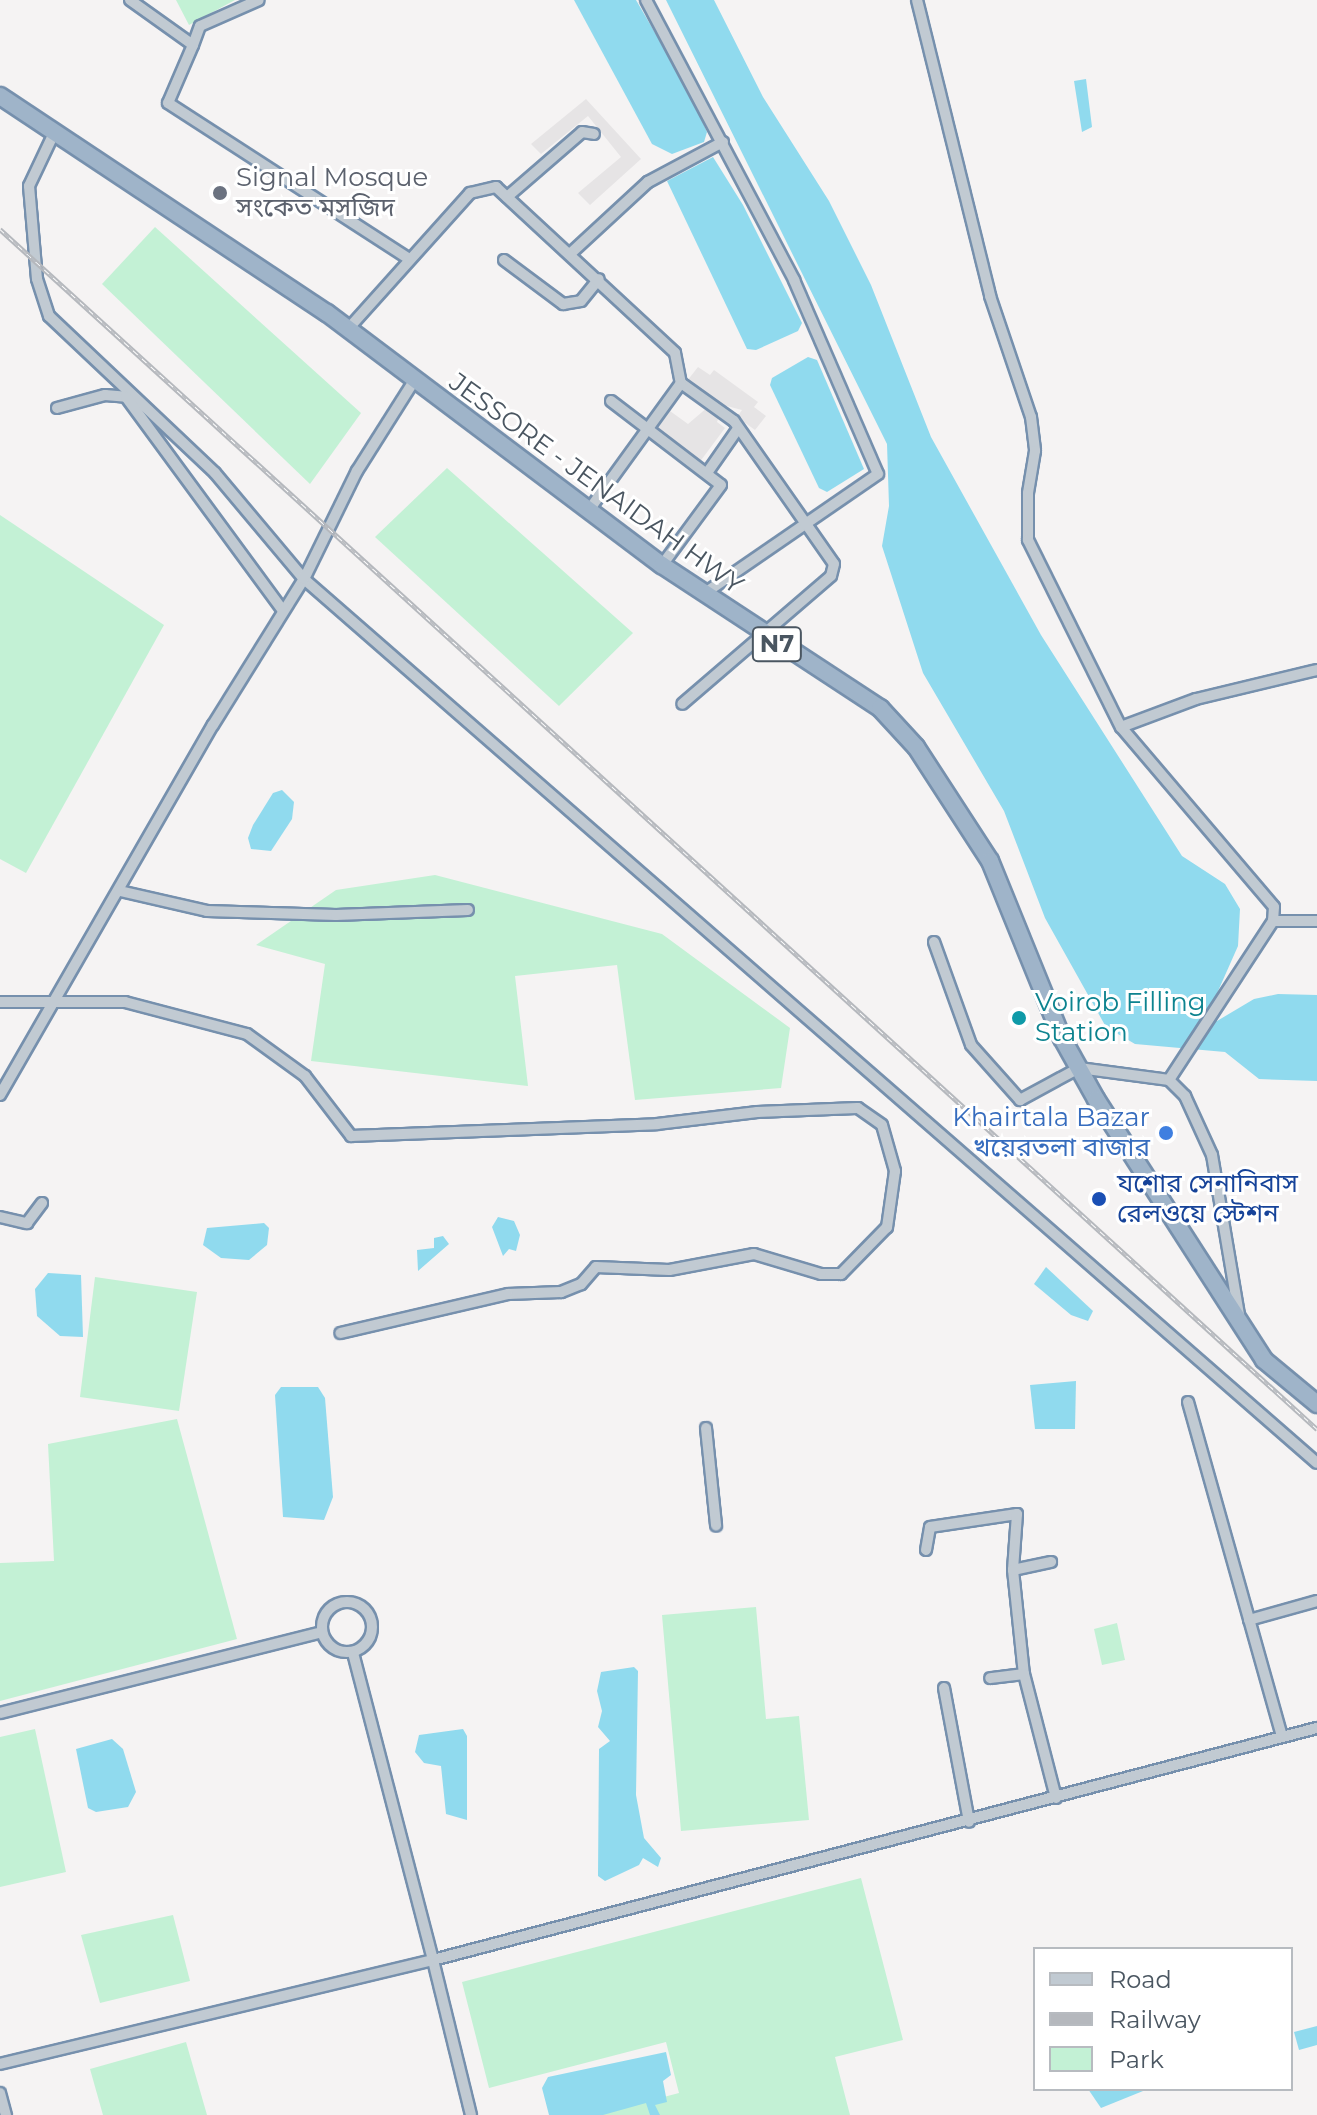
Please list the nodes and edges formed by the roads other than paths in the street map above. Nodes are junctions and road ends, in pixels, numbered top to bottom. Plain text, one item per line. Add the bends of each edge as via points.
1 (130, 0) edge
2 (259, 0) edge
3 (646, 0) edge
4 (917, 0) edge
5 (193, 45) junction
6 (0, 96) edge
7 (55, 131) junction
8 (594, 134) dead end
9 (723, 142) junction
10 (507, 197) junction
11 (571, 253) junction
12 (408, 258) junction
13 (504, 260) dead end
14 (599, 279) junction
15 (348, 329) junction
16 (414, 381) junction
17 (681, 383) junction
18 (611, 401) dead end
19 (57, 408) dead end
20 (648, 429) junction
21 (737, 430) junction
22 (707, 473) junction
23 (589, 510) junction
24 (806, 523) junction
25 (662, 565) junction
26 (304, 579) junction
27 (705, 593) junction
28 (283, 611) junction
29 (762, 635) junction
30 (1317, 670) edge
31 (682, 704) dead end
32 (1121, 727) junction
33 (120, 891) junction
34 (468, 910) dead end
35 (1273, 921) junction
36 (1317, 921) edge
37 (934, 942) dead end
38 (0, 1002) edge
39 (52, 1004) junction
40 (1079, 1068) junction
41 (1169, 1080) junction
42 (0, 1095) edge
43 (42, 1203) dead end
44 (0, 1217) edge
45 (1241, 1327) junction
46 (340, 1333) dead end
47 (1188, 1402) dead end
48 (1317, 1404) edge
49 (706, 1428) dead end
50 (1317, 1463) edge
51 (716, 1525) dead end
52 (926, 1550) dead end
53 (1051, 1562) dead end
54 (1013, 1570) junction
55 (1317, 1601) edge
56 (1249, 1620) junction
57 (322, 1632) junction
58 (353, 1652) junction
59 (1024, 1674) junction
60 (990, 1678) dead end
61 (944, 1688) dead end
62 (0, 1713) edge
63 (1317, 1728) edge
64 (1282, 1737) junction
65 (1056, 1798) junction
66 (969, 1822) junction
67 (433, 1960) junction
68 (0, 2064) edge
69 (0, 2093) edge
70 (6, 2115) edge
71 (471, 2115) edge

1 - 5 street
2 - 5 street via 200,26
3 - 9 street
4 - 32 street via 990,296 1031,417 1035,451 1028,540
5 - 12 street via 168,103
6 - 7 highway, JESSORE - JENAIDAH HWY / N7
7 - 15 highway, JESSORE - JENAIDAH HWY / N7
7 - 26 street via 29,186 37,279 49,316 215,473
8 - 10 street via 582,132
9 - 11 street via 648,182
9 - 24 street via 794,280 878,474
10 - 11 street
10 - 12 street via 496,187 470,193
11 - 14 street
12 - 15 street
13 - 14 street via 563,304 581,301
14 - 17 street via 675,353
15 - 16 highway, JESSORE - JENAIDAH HWY / N7
16 - 23 highway, JESSORE - JENAIDAH HWY / N7
16 - 26 street via 357,471
17 - 20 street
17 - 21 street via 734,421
18 - 20 street
19 - 28 street via 105,395 126,397
20 - 22 street
20 - 23 street
21 - 22 street
21 - 24 street
22 - 25 street via 721,485
23 - 25 highway, JESSORE - JENAIDAH HWY / N7
24 - 27 street
24 - 29 street via 834,564 831,576
25 - 27 highway, JESSORE - JENAIDAH HWY / N7
26 - 28 street
26 - 50 street
27 - 29 highway, JESSORE - JENAIDAH HWY / N7
28 - 33 street
29 - 31 street
29 - 40 highway, JESSORE - JENAIDAH HWY / N7 via 880,708 916,747 990,861
30 - 32 street via 1196,699
32 - 35 street via 1239,871 1270,898
33 - 34 street via 207,911 336,915
33 - 39 street
35 - 36 street
35 - 41 street
37 - 40 street via 971,1045 1020,1100
38 - 39 street
39 - 42 street
39 - 46 street via 125,1002 247,1034 305,1076 351,1136 657,1124 858,1108 882,1125 895,1171 887,1227 841,1274 821,1274 754,1254 669,1270 596,1267 581,1284 561,1292 508,1294
40 - 41 street
40 - 45 highway, JESSORE - JENAIDAH HWY / N7
41 - 45 street via 1195,1111 1212,1155
43 - 44 street via 27,1223
45 - 48 highway, JESSORE - JENAIDAH HWY / N7 via 1264,1360
47 - 56 street
49 - 51 street
52 - 54 street via 930,1527 1017,1514
53 - 54 street
54 - 59 street
55 - 56 street
56 - 64 street
57 - 58 street via 334,1648
57 - 58 street via 333,1606 361,1605 373,1631
57 - 62 street
58 - 67 street
59 - 60 street
59 - 65 street
61 - 66 street
63 - 64 street
64 - 65 street
65 - 66 street
66 - 67 street
67 - 68 street
67 - 71 street
69 - 70 street

